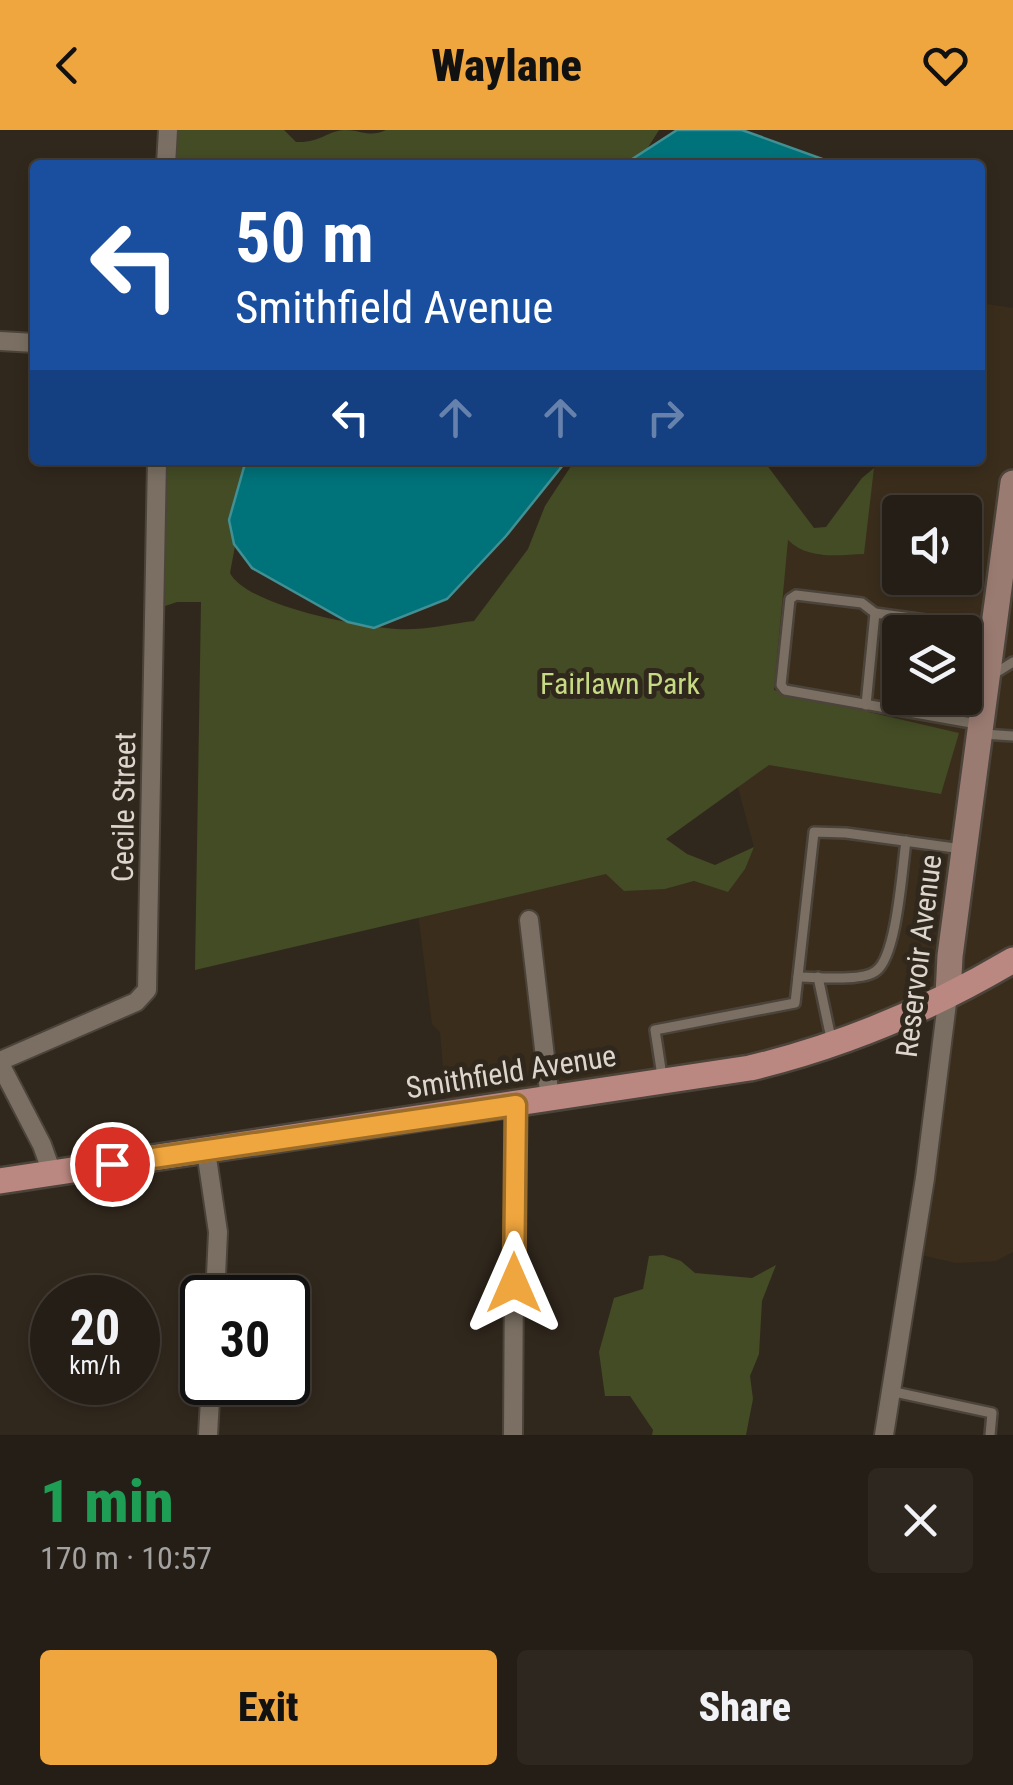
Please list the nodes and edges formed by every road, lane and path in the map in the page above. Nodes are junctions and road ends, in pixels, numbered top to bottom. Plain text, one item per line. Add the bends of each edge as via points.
1 (168, 130) edge
2 (166, 160) edge
3 (0, 342) edge
4 (30, 342) edge
5 (157, 465) edge
6 (1013, 483) edge
7 (875, 612) junction
8 (994, 630) junction
9 (1013, 662) edge
10 (988, 678) junction
11 (866, 705) junction
12 (981, 729) junction
13 (1013, 736) edge
14 (906, 842) junction
15 (965, 849) junction
16 (528, 920) dead end
17 (1013, 960) edge
18 (818, 977) junction
19 (798, 978) junction
20 (948, 995) junction
21 (832, 1044) junction
22 (0, 1062) edge
23 (663, 1082) junction
24 (550, 1100) junction
25 (516, 1105) junction
26 (206, 1150) junction
27 (52, 1173) junction
28 (0, 1181) edge
29 (216, 1275) edge
30 (890, 1391) junction
31 (210, 1405) edge
32 (208, 1435) edge
33 (513, 1435) edge
34 (884, 1435) edge
35 (990, 1435) edge

1 - 2 street
3 - 4 street
5 - 22 street, Cecile Street via 148,990 136,1002
6 - 8 street, Reservoir Avenue
7 - 8 lane
7 - 11 lane
7 - 11 lane via 862,603 790,599 781,685
8 - 10 street, Reservoir Avenue
9 - 10 lane
10 - 12 street, Reservoir Avenue
11 - 12 lane
12 - 13 lane
12 - 15 street, Reservoir Avenue
14 - 15 lane
14 - 18 lane via 884,962 864,977
14 - 19 lane via 814,832
15 - 20 street, Reservoir Avenue
16 - 24 street
17 - 20 main road, Smithfield Avenue
18 - 19 lane
18 - 21 lane
19 - 23 lane via 795,1003 655,1030
20 - 21 main road, Smithfield Avenue
20 - 30 street, Reservoir Avenue
21 - 23 main road, Smithfield Avenue via 750,1068
22 - 27 street
23 - 24 main road, Smithfield Avenue
24 - 25 main road, Smithfield Avenue
25 - 26 main road, Smithfield Avenue
25 - 33 street
26 - 27 main road, Smithfield Avenue
26 - 29 street via 218,1232
27 - 28 main road, Smithfield Avenue
30 - 34 street, Reservoir Avenue
30 - 35 lane via 992,1413
31 - 32 street

